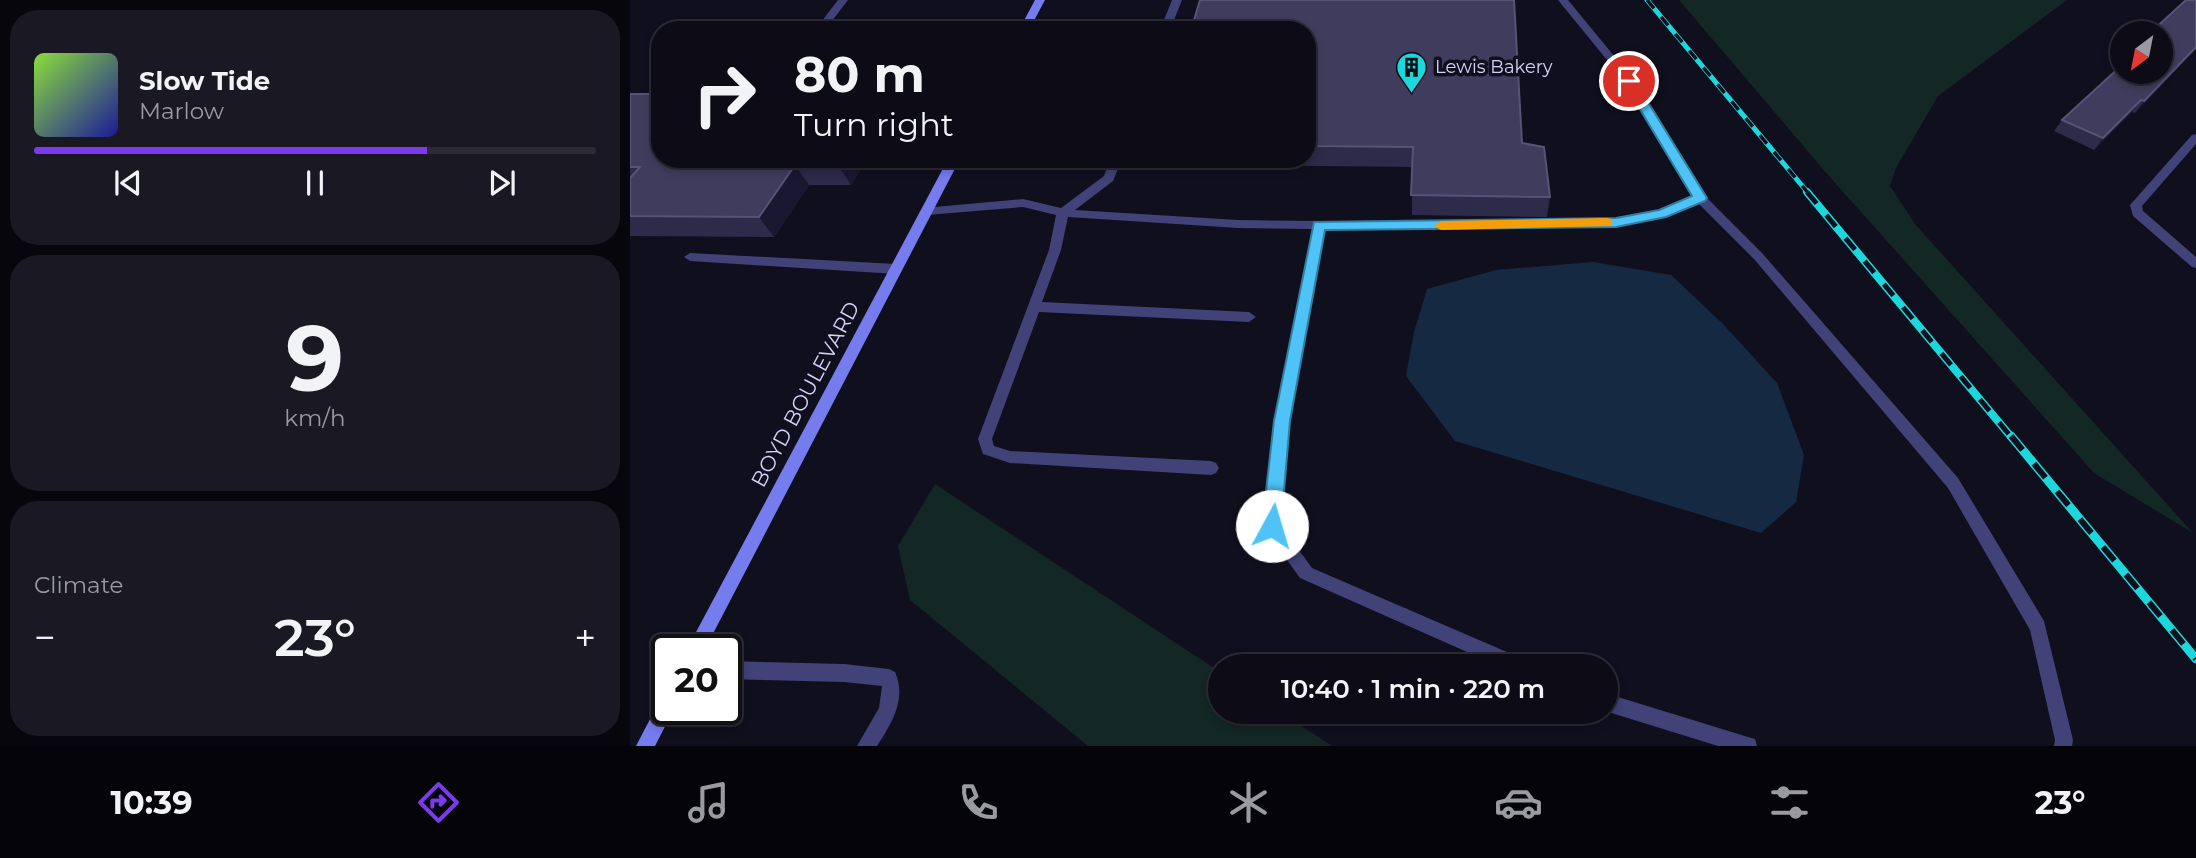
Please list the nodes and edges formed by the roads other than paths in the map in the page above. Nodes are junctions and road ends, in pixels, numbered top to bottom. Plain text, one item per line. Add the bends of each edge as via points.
1 (843, 0) edge
2 (1040, 0) edge
3 (1177, 0) edge
4 (1563, 0) edge
5 (827, 21) edge
6 (1029, 21) edge
7 (1169, 21) edge
8 (651, 96) edge
9 (630, 111) edge
10 (2196, 137) edge
11 (949, 168) edge
12 (1113, 168) edge
13 (1700, 198) junction
14 (927, 211) junction
15 (1063, 212) junction
16 (1319, 225) junction
17 (690, 257) dead end
18 (2196, 264) edge
19 (896, 269) junction
20 (1034, 307) junction
21 (1250, 317) dead end
22 (1211, 468) dead end
23 (704, 634) edge
24 (1492, 654) edge
25 (742, 670) edge
26 (1618, 706) edge
27 (656, 725) edge
28 (645, 746) edge
29 (866, 746) edge
30 (1748, 746) edge
31 (2063, 746) edge

1 - 5 street
2 - 6 street
3 - 7 street
4 - 13 street via 1629,81
8 - 9 street
10 - 18 street via 2136,205 2137,213
11 - 14 street, BOYD BOULEVARD
12 - 15 street via 1109,178
13 - 16 street via 1662,214 1616,223
13 - 31 street via 1758,256 1953,483 2038,627
14 - 15 street via 1023,203
14 - 19 street, BOYD BOULEVARD
15 - 16 street
15 - 20 street
16 - 24 street via 1282,421 1272,526 1306,573
17 - 19 street
19 - 23 street, BOYD BOULEVARD
20 - 21 street
20 - 22 street via 985,439 988,450 1010,457
25 - 29 street via 889,678 893,693 889,710
26 - 30 street
27 - 28 street

